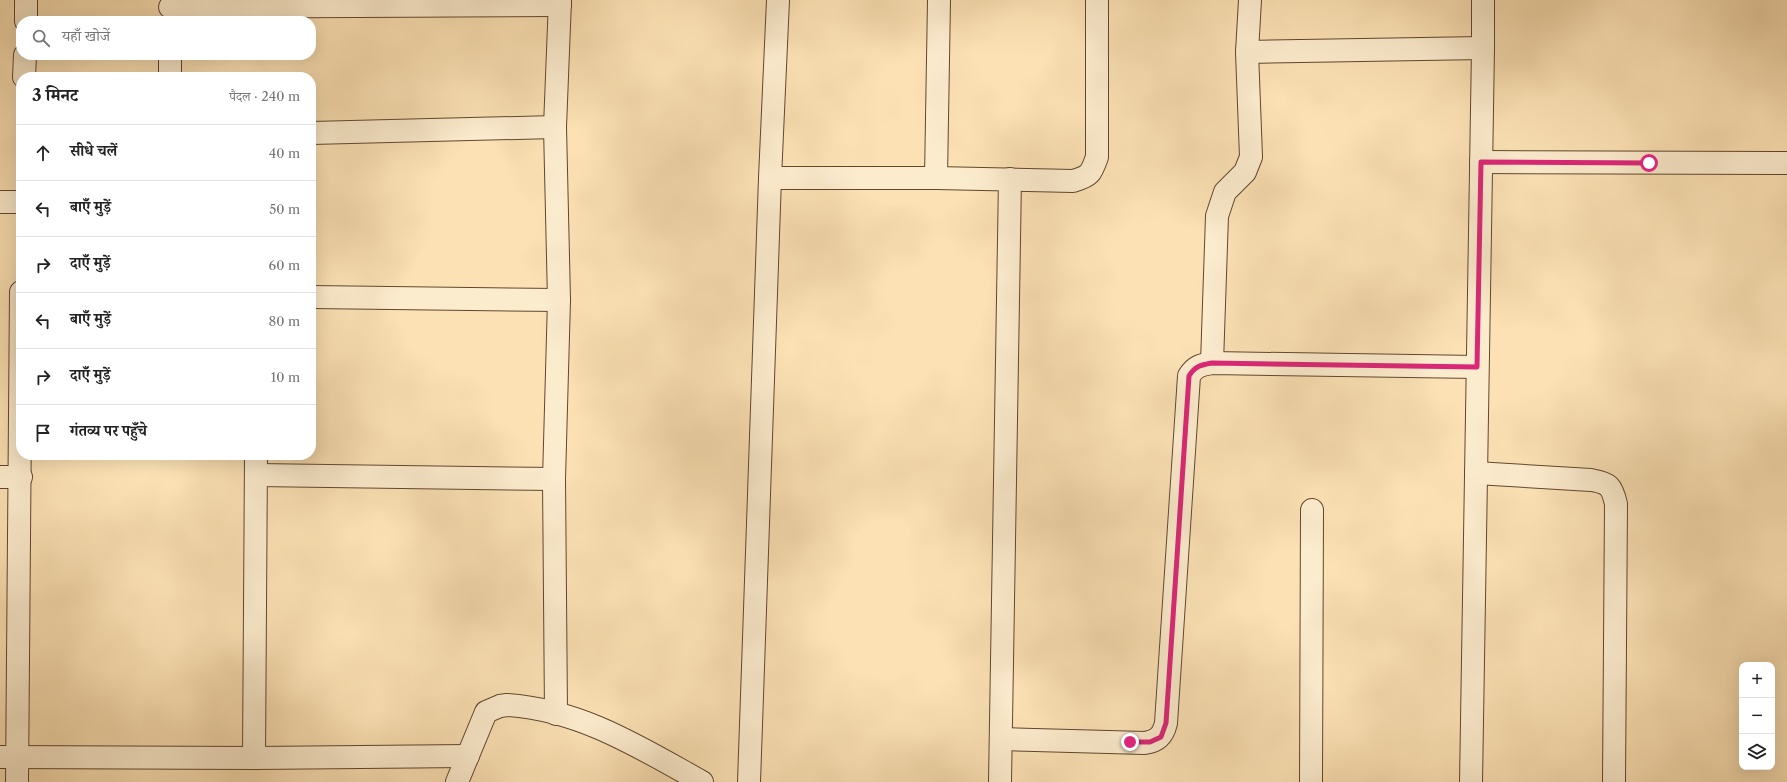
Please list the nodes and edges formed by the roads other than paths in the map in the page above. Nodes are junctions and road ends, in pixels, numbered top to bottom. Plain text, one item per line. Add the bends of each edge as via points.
1 (26, 0) edge
2 (778, 0) edge
3 (939, 0) edge
4 (1097, 0) edge
5 (1250, 0) edge
6 (1483, 0) edge
7 (560, 2) edge
8 (170, 9) edge
9 (26, 16) edge
10 (1483, 48) junction
11 (1247, 52) junction
12 (25, 60) edge
13 (170, 60) edge
14 (24, 72) edge
15 (170, 72) edge
16 (554, 127) junction
17 (316, 133) edge
18 (1481, 162) junction
19 (1787, 163) edge
20 (770, 178) junction
21 (936, 178) junction
22 (1010, 179) junction
23 (0, 202) edge
24 (16, 202) edge
25 (316, 297) edge
26 (559, 300) junction
27 (1212, 363) junction
28 (1477, 367) junction
29 (16, 376) edge
30 (256, 465) edge
31 (1476, 473) junction
32 (10, 477) edge
33 (554, 479) junction
34 (1312, 510) dead end
35 (556, 714) junction
36 (1000, 739) junction
37 (468, 756) junction
38 (8, 757) edge
39 (254, 758) junction
40 (17, 782) edge
41 (457, 782) edge
42 (702, 782) edge
43 (749, 782) edge
44 (1000, 782) edge
45 (1311, 782) edge
46 (1471, 782) edge
47 (1614, 782) edge

1 - 9 street
2 - 20 street
3 - 21 street
4 - 22 street via 1097,157 1091,174 1073,181
5 - 11 street
6 - 10 street
7 - 8 street
7 - 16 street
10 - 11 street
10 - 18 street
11 - 27 street via 1251,156 1245,172 1225,192 1217,216
12 - 14 street
13 - 15 street
16 - 17 street
16 - 26 street
18 - 19 street
18 - 28 street
20 - 21 street
20 - 43 street
21 - 22 street
22 - 36 street
23 - 24 street
25 - 26 street
26 - 33 street
27 - 28 street
27 - 36 street via 1199,365 1189,376 1164,732 1161,737 1145,743
28 - 31 street
29 - 32 street
30 - 33 street
30 - 39 street
31 - 46 street
31 - 47 street via 1591,480 1605,482 1614,492
32 - 38 street
33 - 35 street
34 - 45 street
35 - 37 street via 520,706 506,705 494,708 486,712
35 - 42 street via 593,724
36 - 44 street
37 - 39 street
37 - 41 street
38 - 39 street
38 - 40 street

